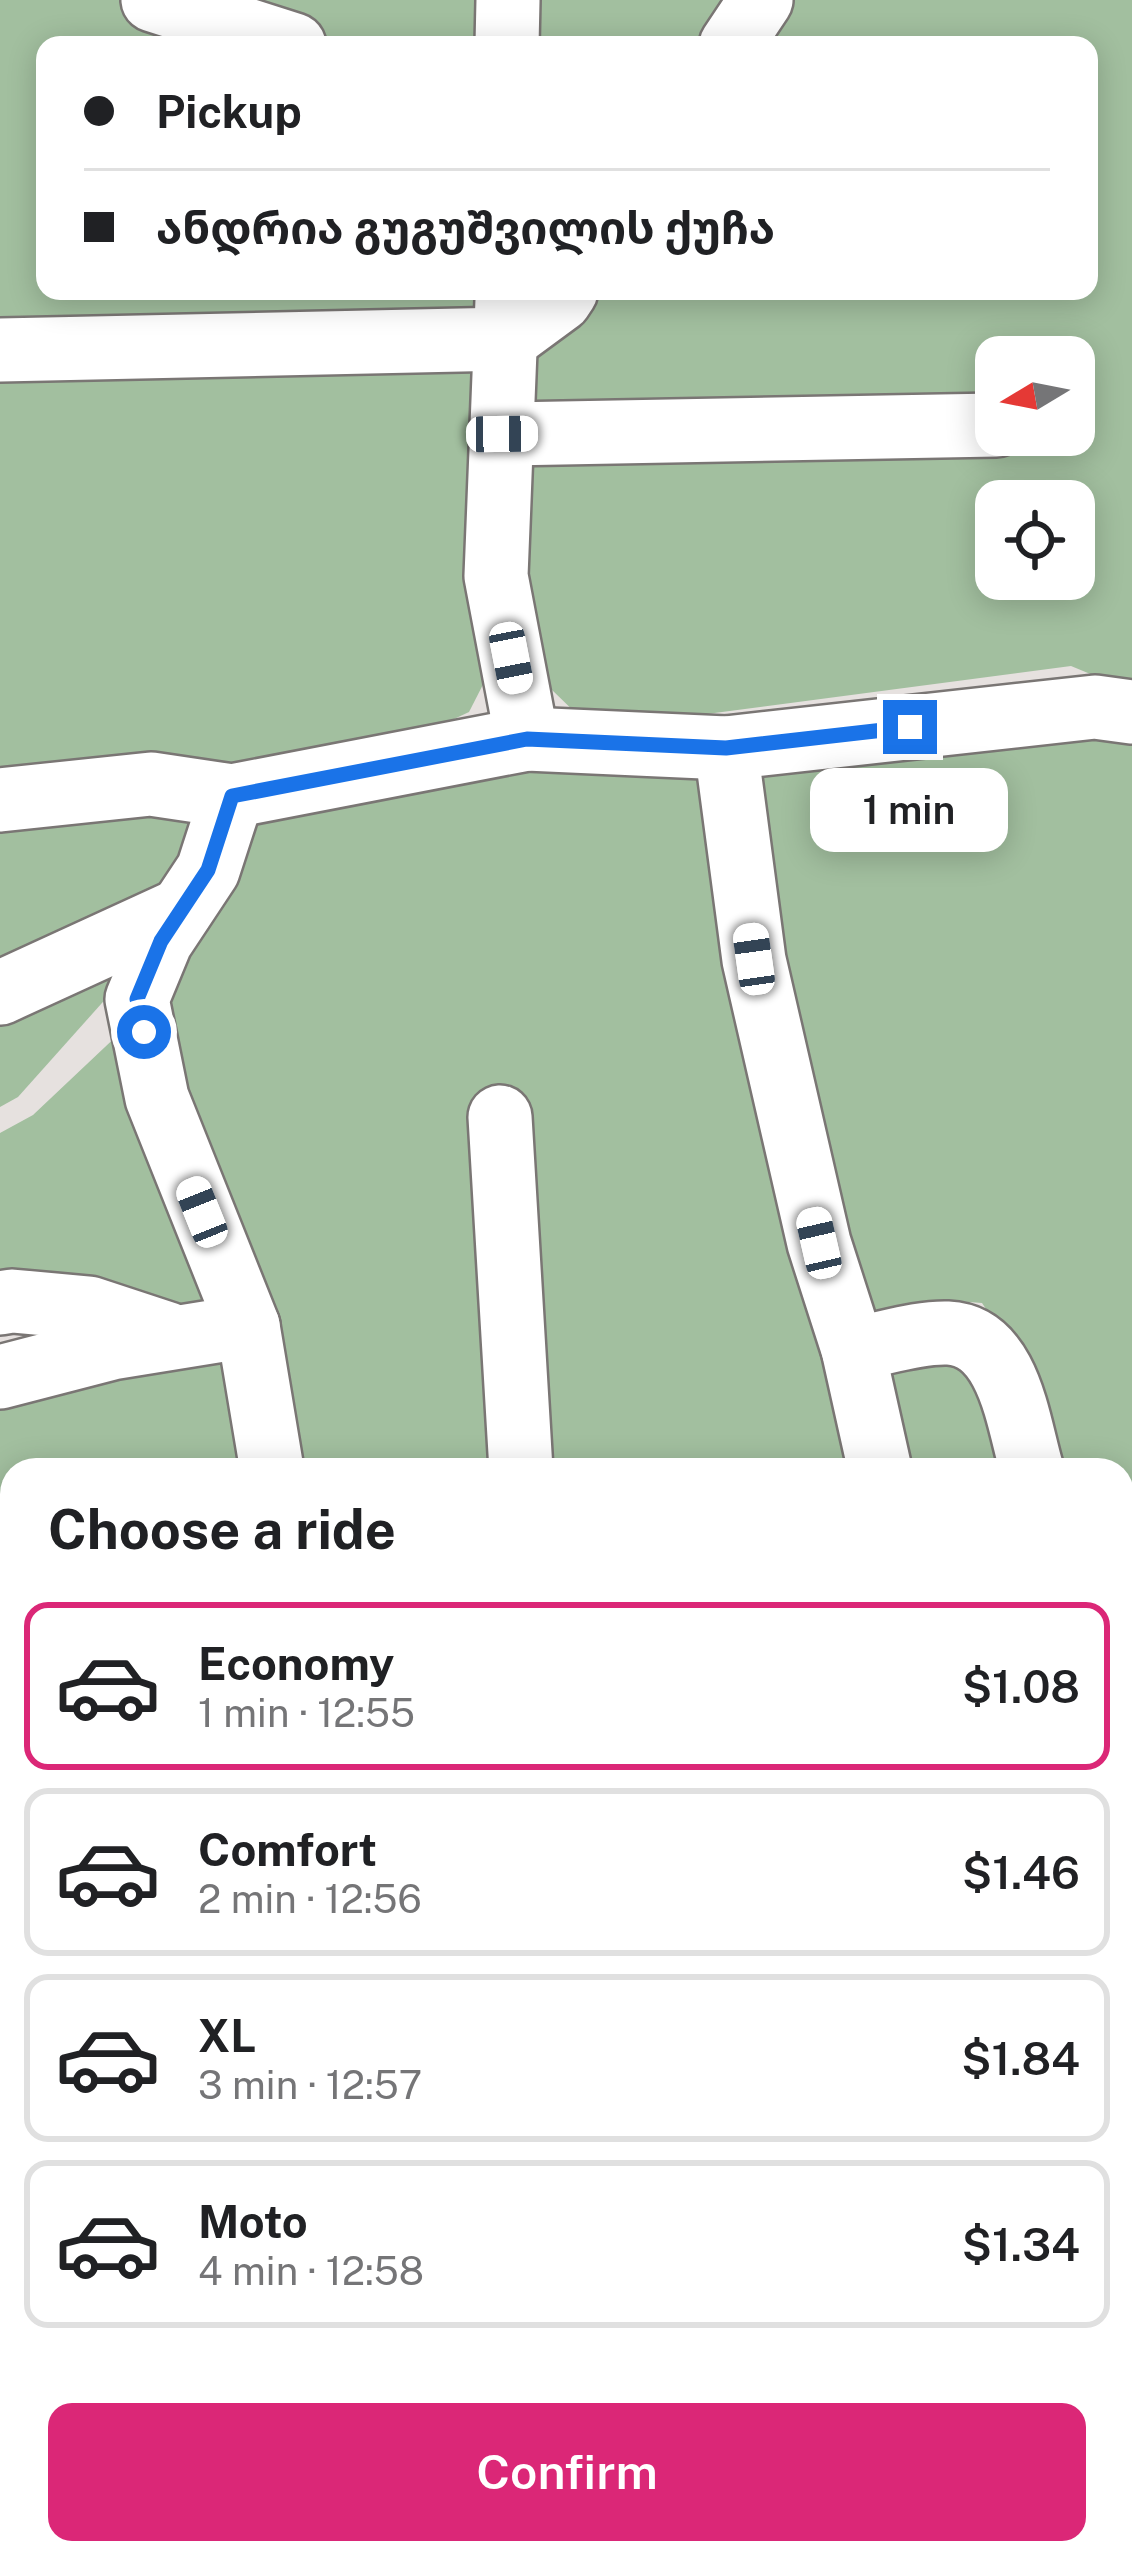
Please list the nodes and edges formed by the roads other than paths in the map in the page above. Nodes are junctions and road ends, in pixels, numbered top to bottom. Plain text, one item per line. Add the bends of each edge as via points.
1 (153, 0) edge
2 (508, 0) edge
3 (761, 0) edge
4 (265, 36) edge
5 (507, 36) edge
6 (737, 36) edge
7 (560, 300) edge
8 (507, 315) edge
9 (0, 350) edge
10 (975, 425) edge
11 (502, 434) junction
12 (1132, 712) edge
13 (527, 739) junction
14 (726, 748) junction
15 (232, 796) junction
16 (0, 800) edge
17 (182, 910) junction
18 (0, 993) edge
19 (500, 1118) dead end
20 (0, 1303) edge
21 (248, 1326) junction
22 (179, 1337) junction
23 (853, 1349) junction
24 (0, 1377) edge
25 (270, 1458) edge
26 (520, 1458) edge
27 (877, 1458) edge
28 (1028, 1458) edge

1 - 4 street
2 - 5 street
3 - 6 street
7 - 8 street
8 - 9 street
8 - 11 street
10 - 11 street
11 - 13 street via 496,577
12 - 14 street via 1094,707
13 - 14 street
13 - 15 street
14 - 23 street via 754,959 819,1243
15 - 16 street via 151,784
15 - 17 street via 208,870
17 - 18 street
17 - 21 street via 137,999 157,1098
19 - 26 street
20 - 22 street via 89,1308
21 - 22 street
21 - 25 street
22 - 24 street
23 - 27 street
23 - 28 street via 946,1333 987,1348

